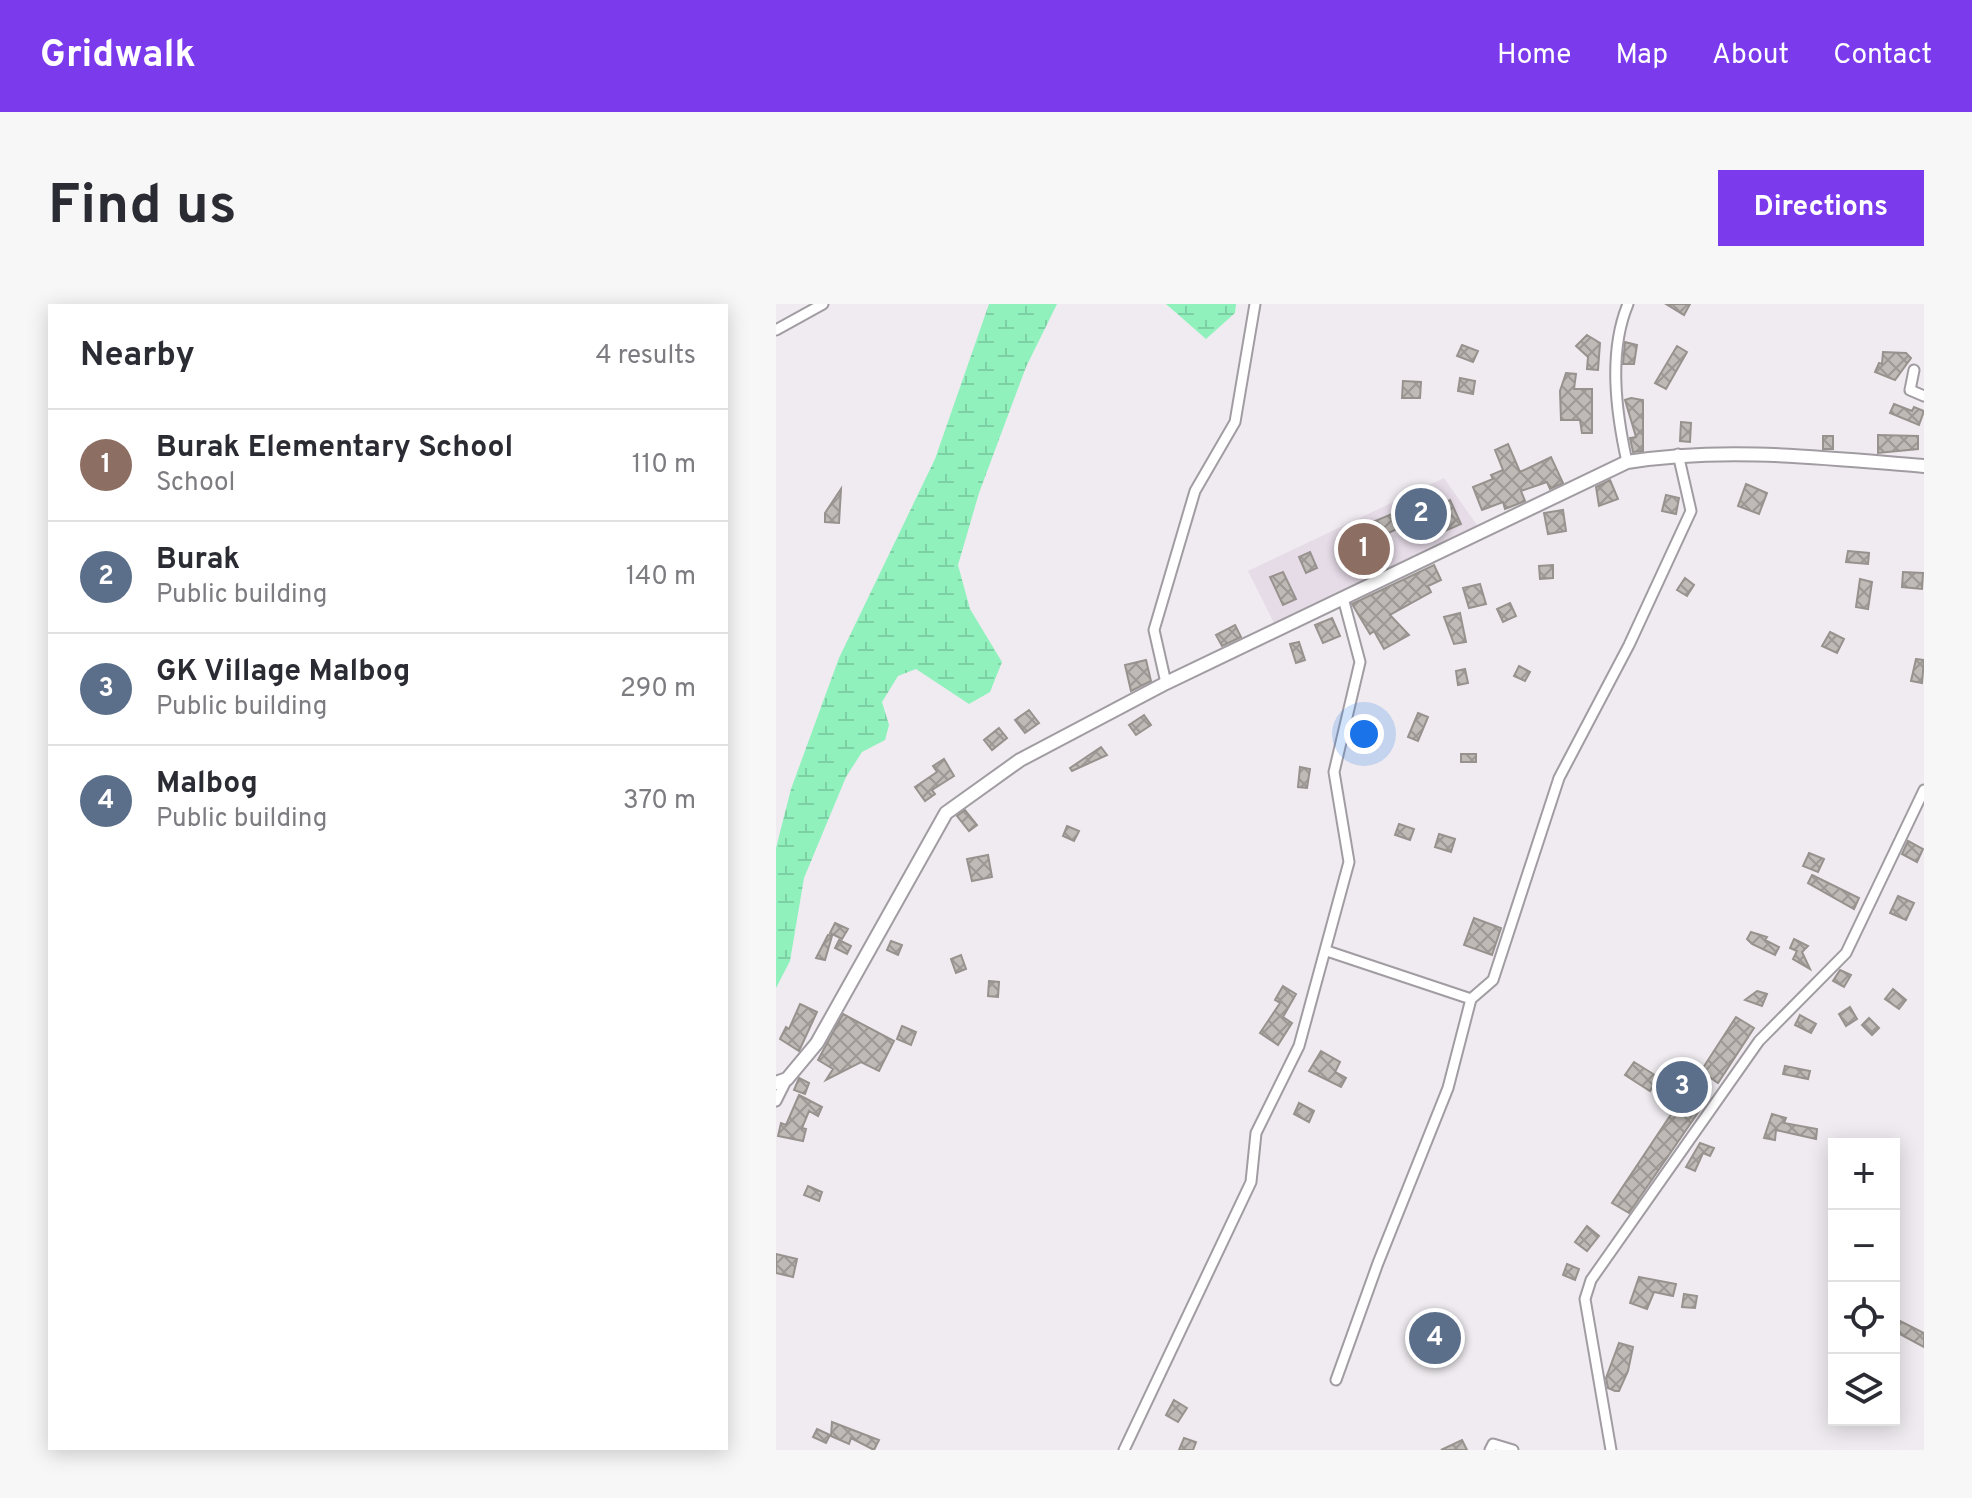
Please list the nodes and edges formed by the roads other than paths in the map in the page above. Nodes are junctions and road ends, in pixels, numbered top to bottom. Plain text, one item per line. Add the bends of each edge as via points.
1 (823, 304) edge
2 (1255, 304) edge
3 (1628, 304) edge
4 (776, 330) edge
5 (1914, 370) dead end
6 (1924, 396) edge
7 (1678, 454) junction
8 (1627, 462) junction
9 (1924, 466) edge
10 (1343, 598) junction
11 (1166, 683) junction
12 (1924, 790) edge
13 (1327, 951) junction
14 (1471, 999) junction
15 (781, 1081) edge
16 (776, 1101) edge
17 (1336, 1380) dead end
18 (1124, 1450) edge
19 (1490, 1450) edge
20 (1513, 1450) edge
21 (1611, 1450) edge

1 - 4 street
2 - 11 street via 1235,422 1195,491 1154,630
3 - 8 street via 1618,329 1618,423
5 - 6 street via 1910,390
7 - 8 street
7 - 9 street via 1778,454
7 - 14 street via 1691,511 1559,778 1493,980
8 - 10 street
10 - 11 street
10 - 13 street via 1360,662 1334,772 1349,862
11 - 15 street via 1020,760 946,813 817,1043
12 - 21 street via 1846,953 1759,1041 1591,1280 1585,1299
13 - 14 street
13 - 18 street via 1299,1046 1256,1133 1251,1182
14 - 17 street via 1448,1088
15 - 16 street
19 - 20 street via 1493,1444

